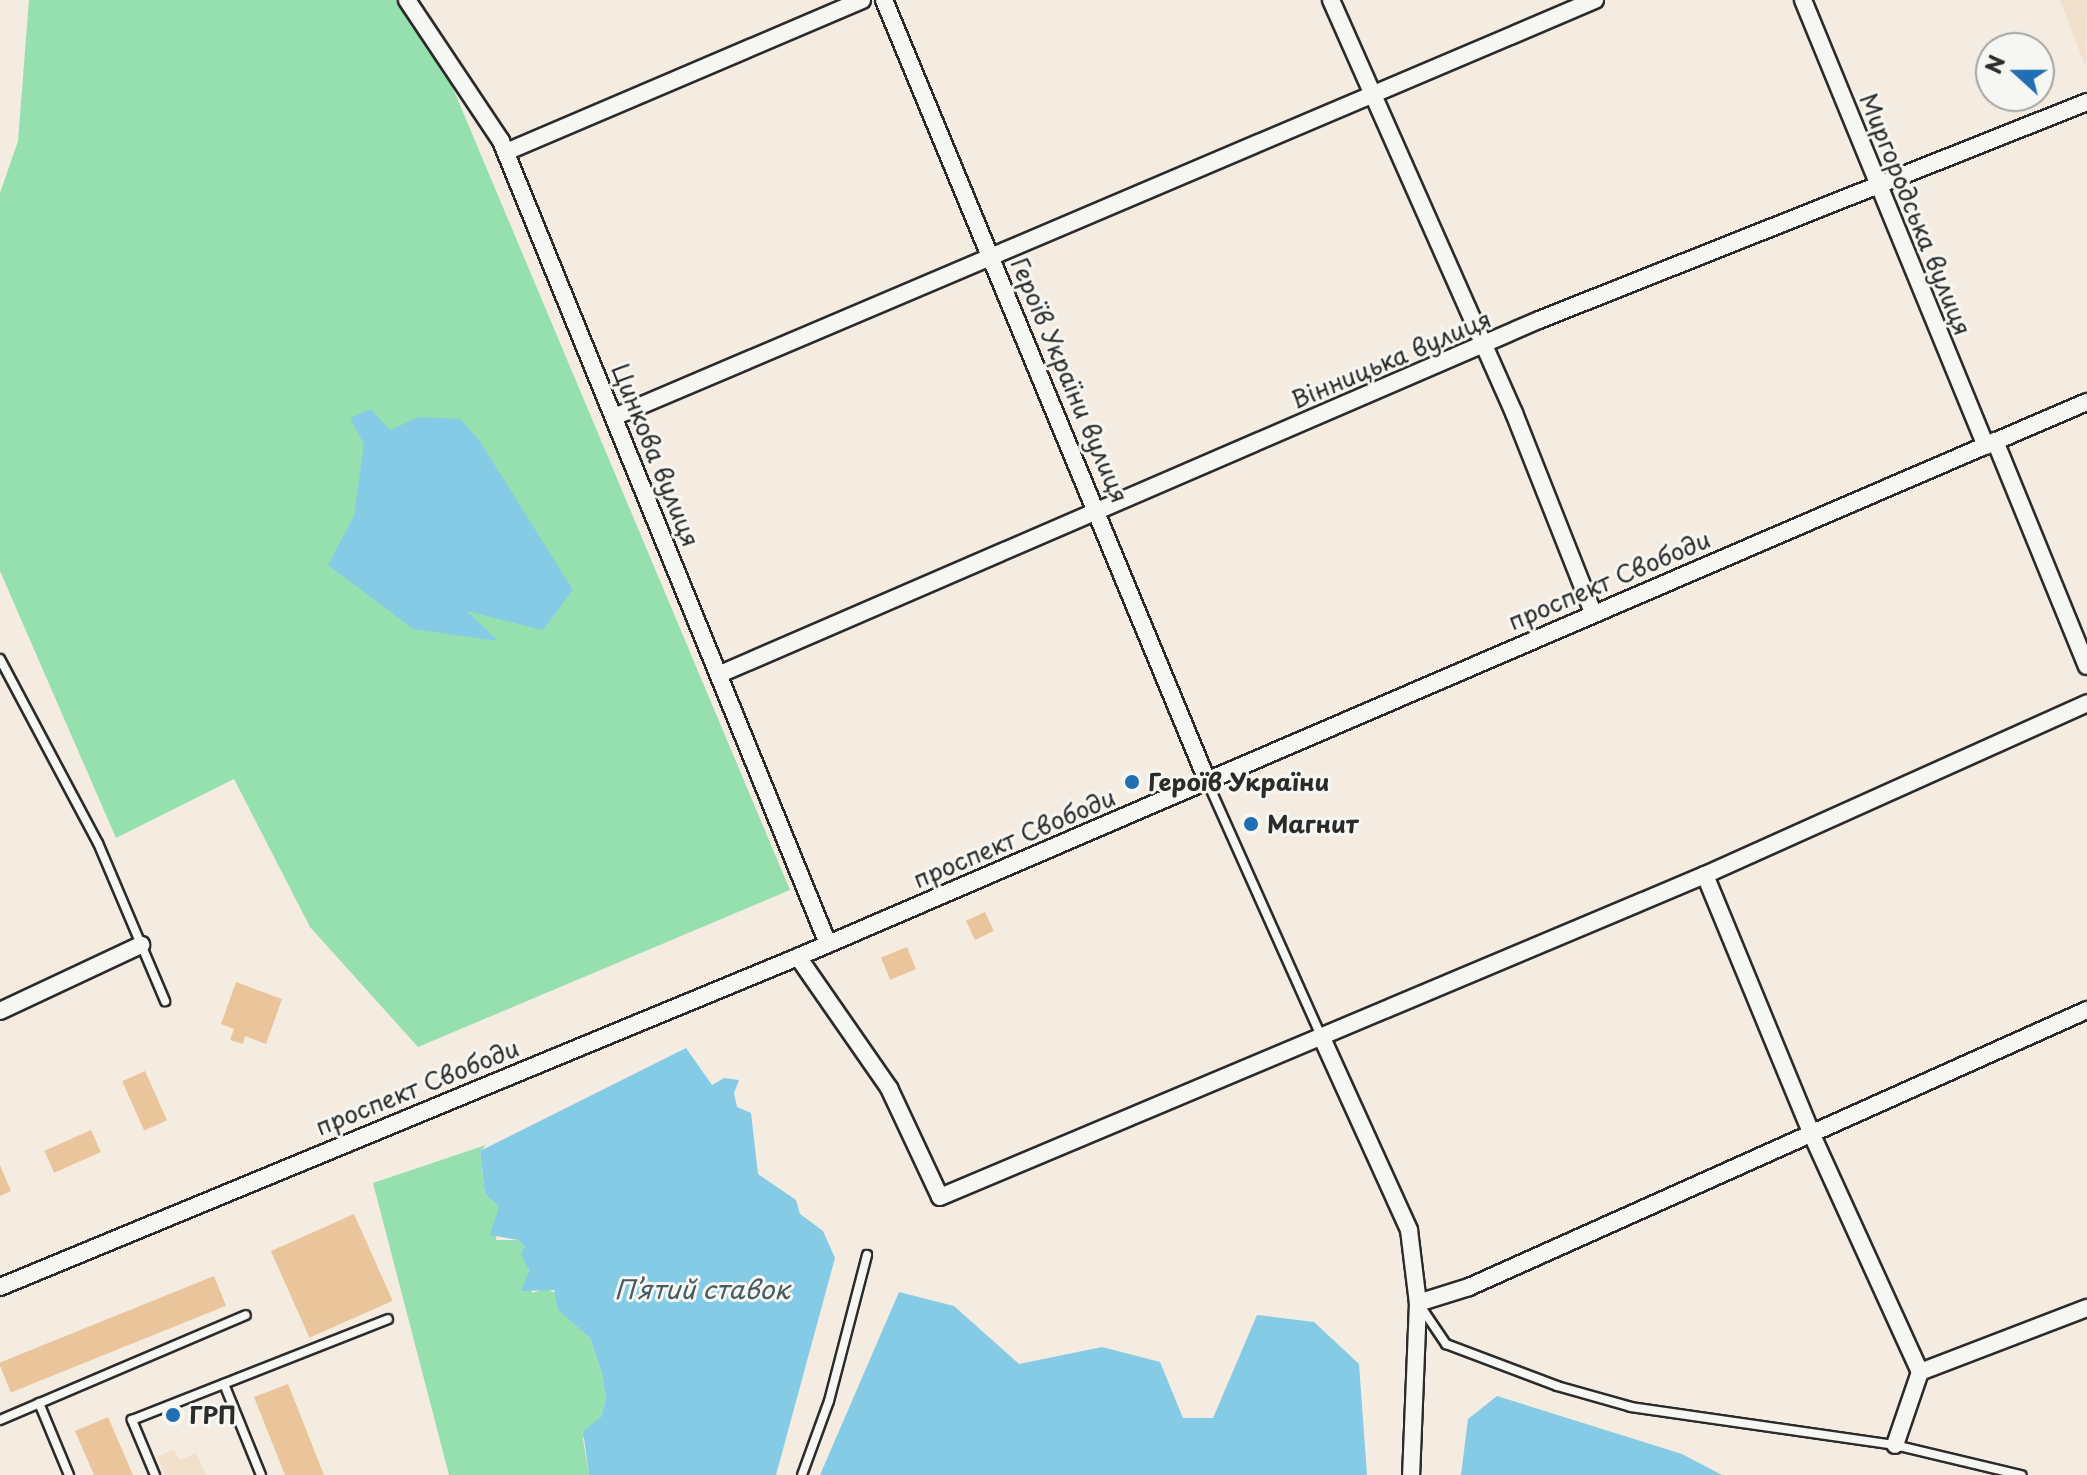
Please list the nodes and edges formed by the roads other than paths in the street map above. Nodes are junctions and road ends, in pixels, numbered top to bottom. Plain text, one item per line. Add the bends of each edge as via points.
1 (407, 0) edge
2 (862, 0) edge
3 (884, 0) edge
4 (1331, 0) edge
5 (1595, 0) edge
6 (1803, 0) edge
7 (1373, 94) junction
8 (2087, 102) edge
9 (506, 152) junction
10 (1877, 183) junction
11 (992, 256) junction
12 (1480, 347) junction
13 (2087, 402) edge
14 (614, 417) junction
15 (1991, 444) junction
16 (1099, 510) junction
17 (1593, 613) junction
18 (0, 659) edge
19 (2087, 666) edge
20 (720, 674) junction
21 (2087, 703) edge
22 (1207, 780) junction
23 (1705, 875) junction
24 (828, 944) junction
25 (141, 945) junction
26 (798, 957) junction
27 (165, 1001) dead end
28 (2087, 1010) edge
29 (0, 1011) edge
30 (1322, 1038) junction
31 (1812, 1135) junction
32 (867, 1255) dead end
33 (0, 1287) edge
34 (1418, 1303) junction
35 (2087, 1308) edge
36 (246, 1315) dead end
37 (388, 1319) dead end
38 (1920, 1372) junction
39 (224, 1384) junction
40 (39, 1403) junction
41 (0, 1420) edge
42 (1895, 1445) junction
43 (69, 1475) edge
44 (155, 1475) edge
45 (261, 1475) edge
46 (802, 1475) edge
47 (1411, 1475) edge
48 (2021, 1475) edge

1 - 9 street, Цинкова вулиця
2 - 9 street
3 - 11 street, Героїв України вулиця
4 - 7 street
5 - 7 street
6 - 10 street, Миргородська вулиця
7 - 11 street
7 - 12 street
8 - 10 street, Вінницька вулиця
9 - 14 street, Цинкова вулиця
10 - 12 street, Вінницька вулиця
10 - 15 street, Миргородська вулиця
11 - 14 street
11 - 16 street, Героїв України вулиця
12 - 16 street, Вінницька вулиця
12 - 17 street via 1514,413
13 - 15 street, проспект Свободи
14 - 20 street, Цинкова вулиця
15 - 17 street, проспект Свободи
15 - 19 street, Миргородська вулиця
16 - 20 street, Вінницька вулиця
16 - 22 street, Героїв України вулиця
17 - 22 street, проспект Свободи
18 - 25 lane via 98,843
20 - 24 street, Цинкова вулиця
21 - 23 street
22 - 24 street, проспект Свободи
22 - 30 lane
23 - 30 street
23 - 31 street
24 - 26 street, проспект Свободи
25 - 27 lane
25 - 29 street
26 - 30 street via 889,1088 940,1197
26 - 33 street, проспект Свободи
28 - 31 street
30 - 34 street via 1409,1230
31 - 34 street via 1469,1287
31 - 38 street
32 - 46 lane via 829,1401
34 - 42 lane via 1446,1344 1557,1386 1631,1407
34 - 47 street
35 - 38 street
36 - 40 lane
37 - 39 lane
38 - 42 street
39 - 44 lane via 132,1420
39 - 45 lane
40 - 41 lane
40 - 43 lane
42 - 48 lane

